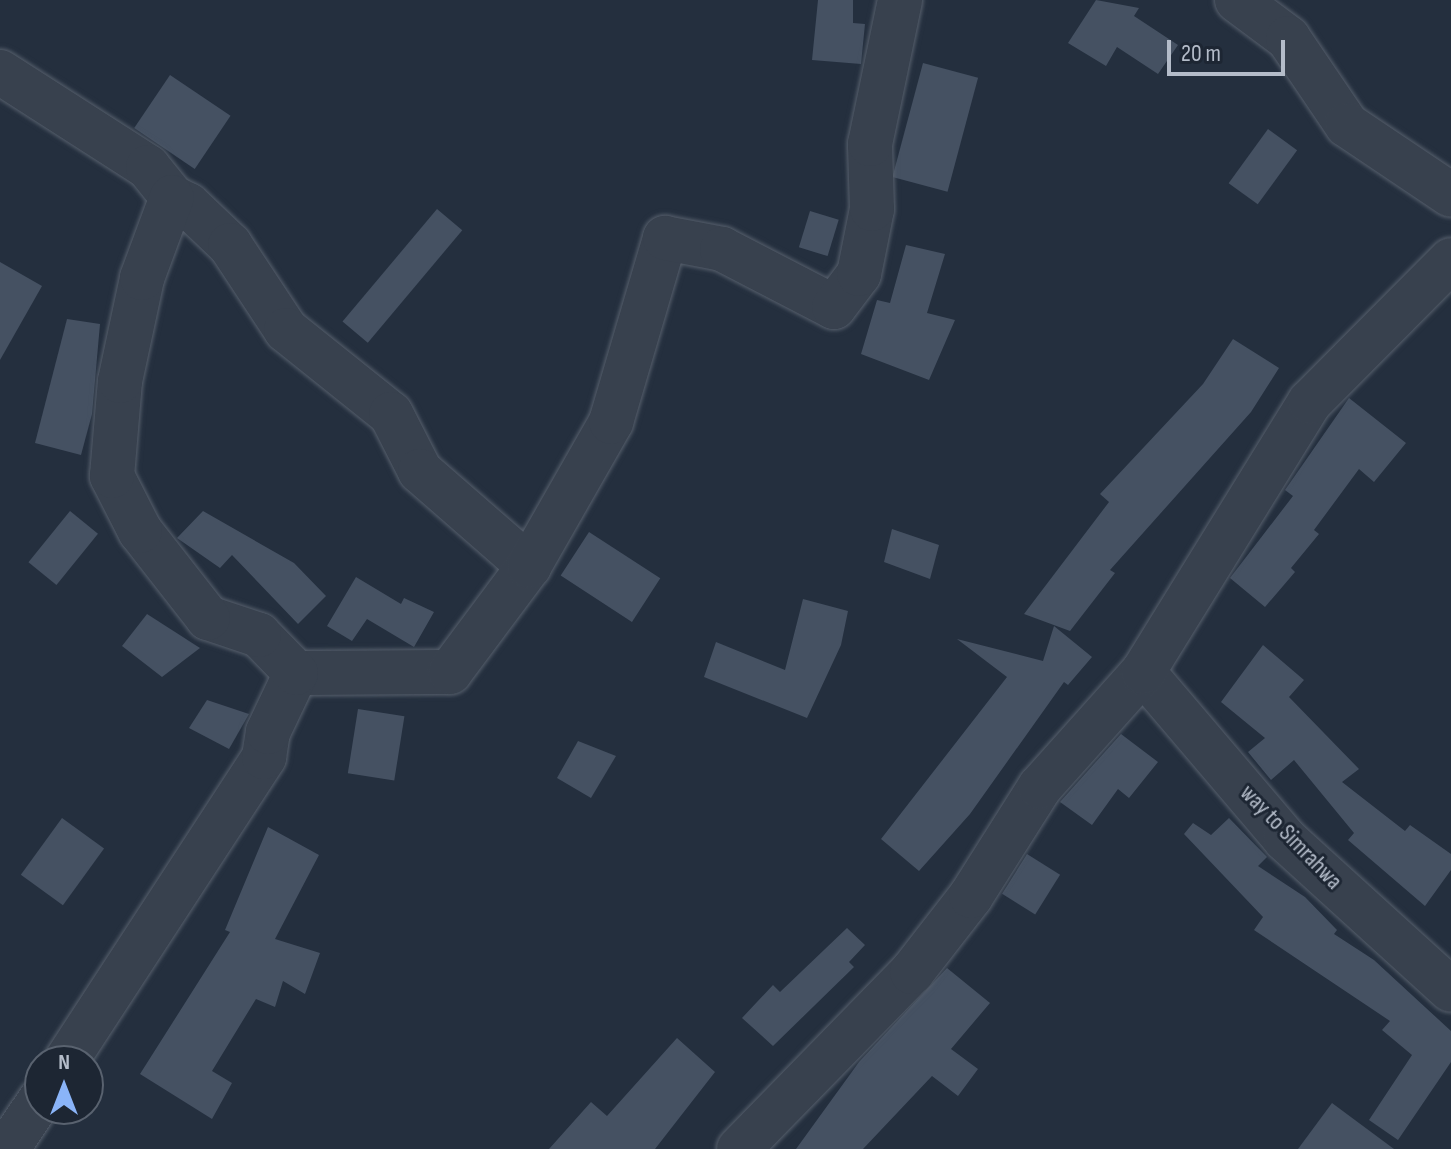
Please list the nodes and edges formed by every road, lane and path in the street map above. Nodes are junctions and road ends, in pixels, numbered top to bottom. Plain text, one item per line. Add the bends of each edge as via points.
1 (900, 0) edge
2 (1237, 0) edge
3 (0, 72) edge
4 (1451, 195) edge
5 (172, 197) junction
6 (1451, 260) edge
7 (529, 566) junction
8 (1143, 672) junction
9 (296, 673) junction
10 (1451, 990) edge
11 (76, 1045) edge
12 (24, 1124) edge
13 (7, 1149) edge
14 (739, 1149) edge

1 - 7 street via 870,144 872,209 859,274 834,307 722,249 665,238 611,422
2 - 4 street via 1288,38 1347,125
3 - 5 street via 148,167
5 - 7 street via 230,245 286,330 391,414 420,471 449,502
5 - 9 street via 142,278 120,381 112,476 140,531 208,618 259,635
6 - 8 street via 1310,402
7 - 9 street via 450,672
8 - 10 street, way to Simrahwa via 1285,839
8 - 14 street via 1040,787 971,896 912,972
9 - 11 street via 268,732 264,757
12 - 13 street

